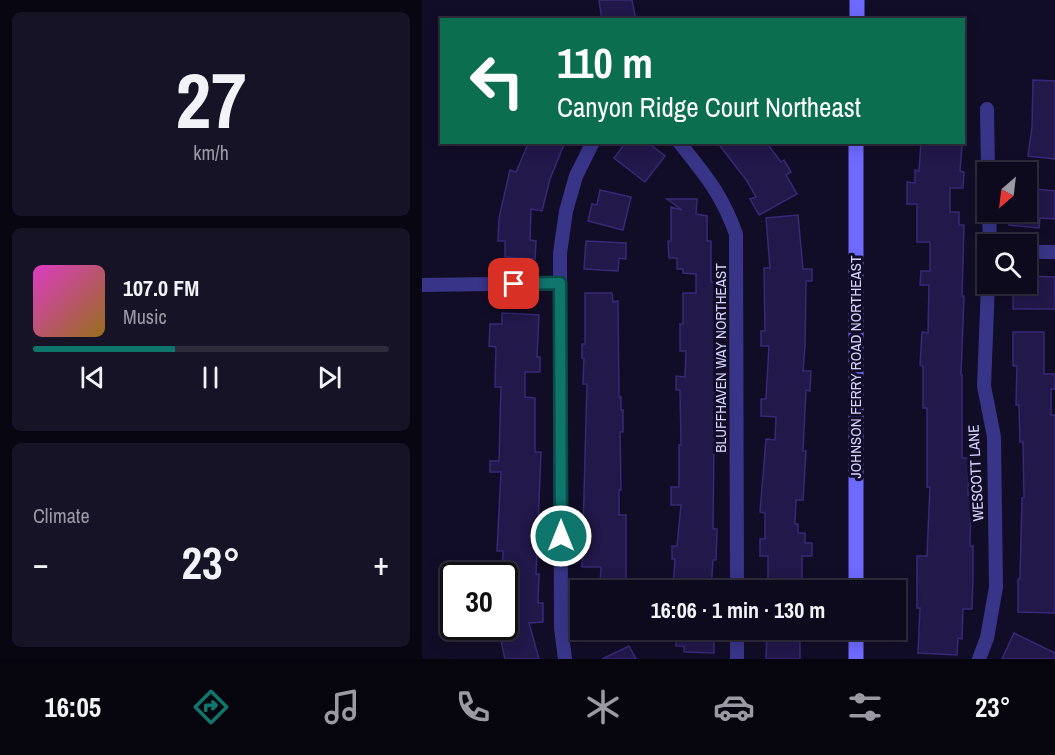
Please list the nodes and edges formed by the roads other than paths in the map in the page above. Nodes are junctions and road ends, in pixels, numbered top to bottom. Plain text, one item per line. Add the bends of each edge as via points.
1 (857, 0) edge
2 (857, 18) edge
3 (987, 109) dead end
4 (592, 144) edge
5 (681, 144) edge
6 (856, 144) edge
7 (988, 162) edge
8 (1037, 252) edge
9 (1055, 252) edge
10 (560, 283) junction
11 (422, 285) edge
12 (989, 294) edge
13 (737, 580) edge
14 (856, 580) edge
15 (737, 640) edge
16 (856, 640) edge
17 (565, 659) edge
18 (737, 659) edge
19 (856, 659) edge
20 (979, 659) edge

1 - 2 main road
3 - 7 street
4 - 10 street via 576,176 566,211
5 - 13 street, BLUFFHAVEN WAY NORTHEAST via 716,188 736,234
6 - 14 main road, JOHNSON FERRY ROAD NORTHEAST
8 - 9 street
10 - 11 street
10 - 17 street via 561,628
12 - 20 street, WESCOTT LANE via 984,386 994,437 996,587
15 - 18 street
16 - 19 main road

